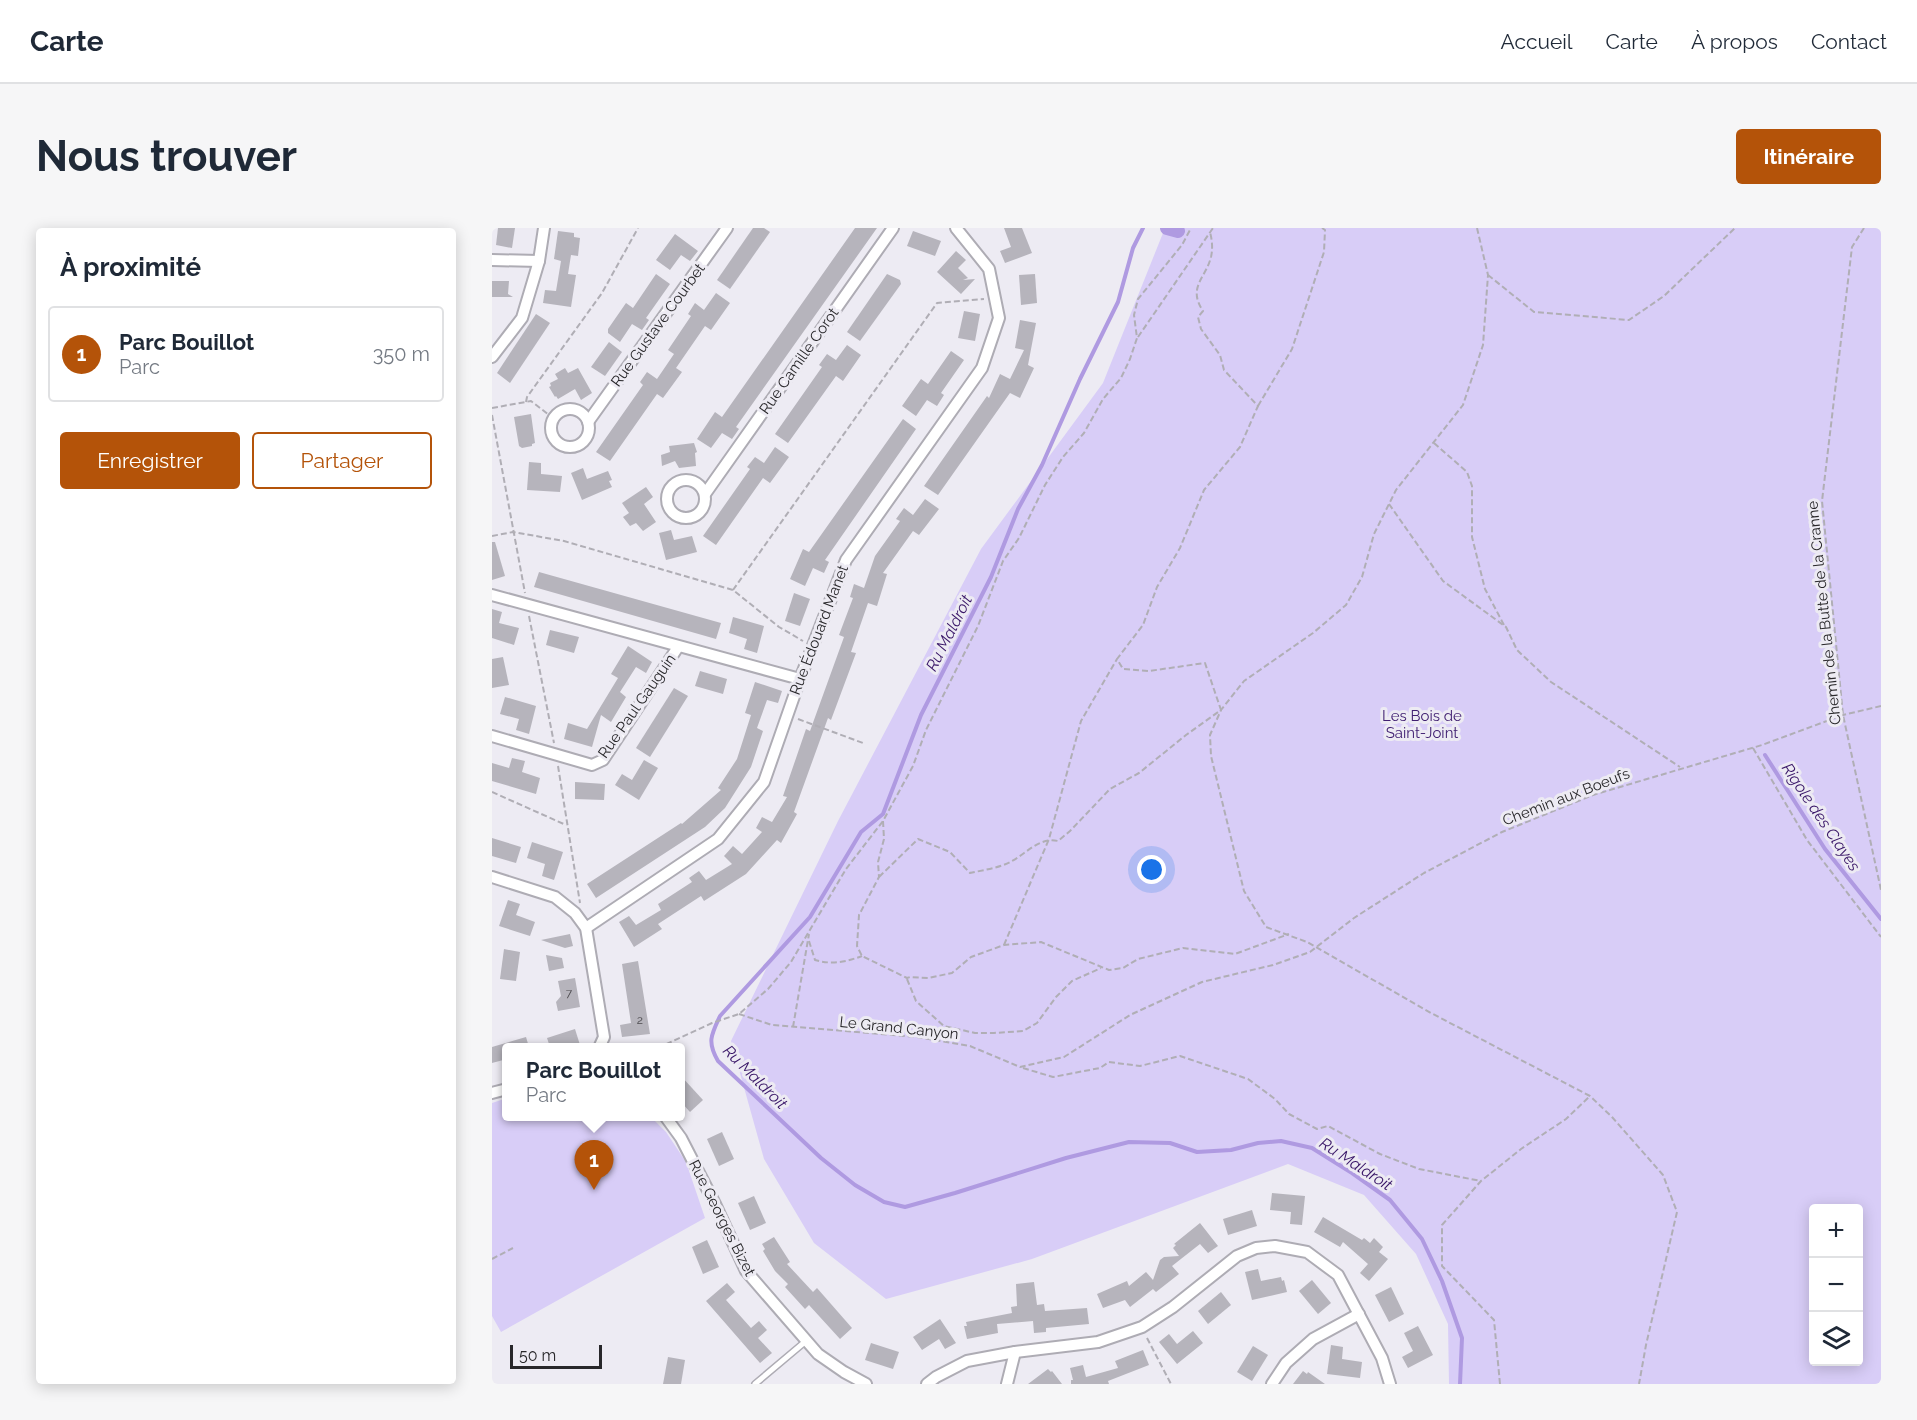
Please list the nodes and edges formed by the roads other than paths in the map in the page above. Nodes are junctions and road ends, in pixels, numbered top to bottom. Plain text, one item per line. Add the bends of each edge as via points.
1 (544, 228) edge
2 (728, 228) edge
3 (893, 228) edge
4 (956, 228) edge
5 (492, 260) edge
6 (539, 261) junction
7 (492, 357) edge
8 (588, 422) junction
9 (705, 494) dead end
10 (492, 595) edge
11 (678, 647) junction
12 (800, 679) junction
13 (492, 736) edge
14 (492, 879) edge
15 (586, 928) junction
16 (601, 1043) edge
17 (669, 1121) edge
18 (1359, 1314) junction
19 (806, 1341) junction
20 (1015, 1352) junction
21 (755, 1384) edge
22 (866, 1384) edge
23 (927, 1384) edge
24 (1007, 1384) edge
25 (1272, 1384) edge
26 (1390, 1384) edge

1 - 6 street
2 - 8 street, Rue Gustave Courbet
3 - 9 street, Rue Camille Corot
4 - 12 street, Rue Édouard Manet via 989,269 999,318 982,368 846,560
5 - 6 street
6 - 7 street via 522,318
8 - 8 street, Rue Gustave Courbet via 590,428 580,444 568,447 553,436 553,418 562,410 581,411
10 - 11 street, Rue Paul Gauguin
11 - 12 street, Rue Paul Gauguin
11 - 13 street, Rue Paul Gauguin via 603,760 592,765
12 - 15 street, Rue Édouard Manet via 764,782 718,839
14 - 15 street via 555,897
15 - 16 street via 604,1037
17 - 19 street, Rue Georges Bizet via 681,1138 746,1271
18 - 20 street via 1338,1275 1307,1252 1275,1246 1256,1248 1237,1256 1142,1327 1098,1342
18 - 25 street via 1313,1339 1286,1363
18 - 26 street via 1382,1358
19 - 21 lane
19 - 22 street, Rue Georges Bizet via 818,1354
20 - 23 street via 967,1361
20 - 24 street

